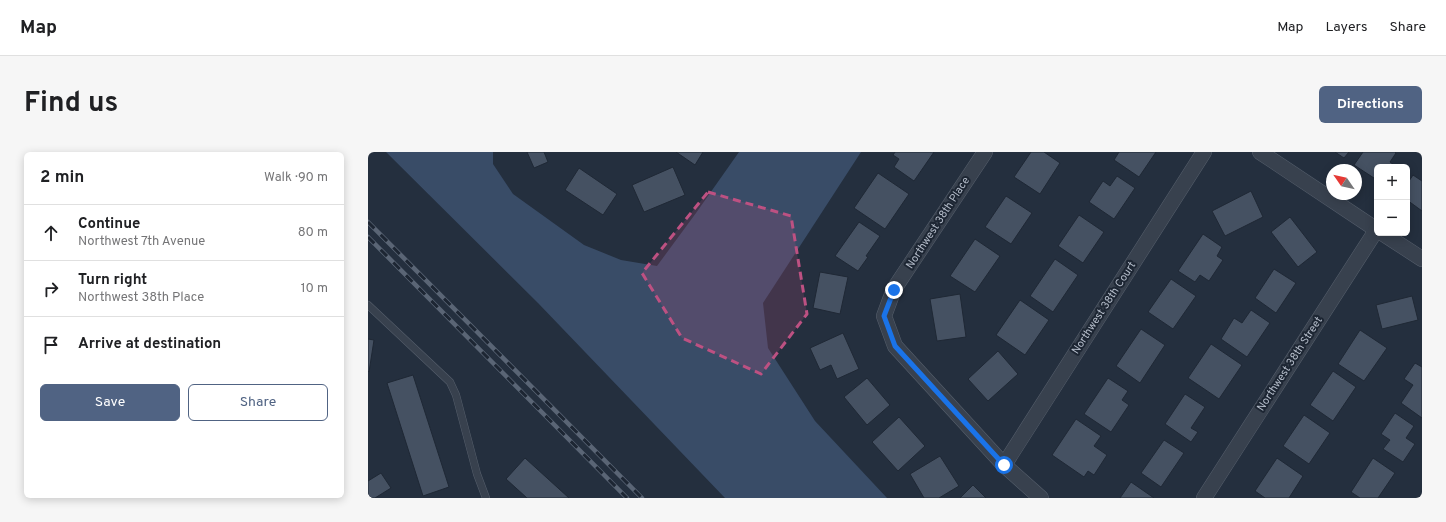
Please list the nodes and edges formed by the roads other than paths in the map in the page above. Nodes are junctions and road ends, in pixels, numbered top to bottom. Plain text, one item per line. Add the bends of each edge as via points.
1 (985, 152) edge
2 (1204, 152) edge
3 (1260, 152) edge
4 (1374, 228) edge
5 (1374, 235) edge
6 (1387, 236) edge
7 (1422, 259) edge
8 (368, 306) edge
9 (1004, 465) junction
10 (486, 498) edge
11 (1041, 498) edge
12 (1204, 498) edge

1 - 9 street, Northwest 38th Place via 894,290 884,316 895,346
2 - 9 street, Northwest 38th Court
3 - 4 street
5 - 12 street, Northwest 38th Street
6 - 7 street
8 - 10 lane via 450,382
9 - 11 street

